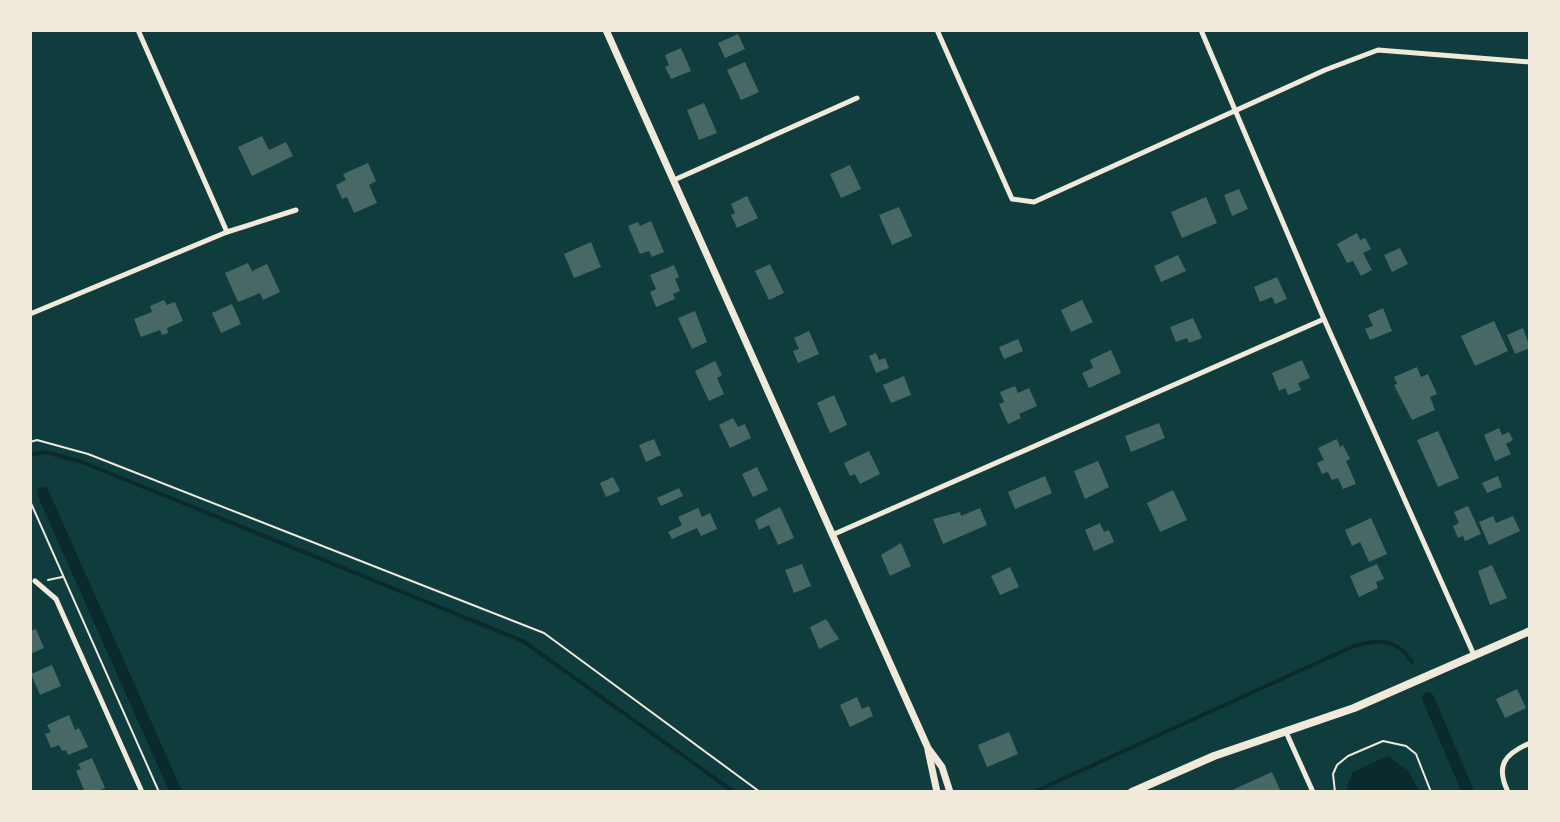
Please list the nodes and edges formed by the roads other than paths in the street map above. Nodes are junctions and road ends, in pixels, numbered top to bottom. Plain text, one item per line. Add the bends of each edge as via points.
1 (138, 30) edge
2 (606, 30) edge
3 (937, 30) edge
4 (1201, 30) edge
5 (1530, 62) edge
6 (857, 98) dead end
7 (1237, 111) junction
8 (674, 180) junction
9 (296, 210) dead end
10 (227, 232) junction
11 (30, 314) edge
12 (1324, 319) junction
13 (832, 535) junction
14 (35, 581) road end
15 (1530, 631) edge
16 (1474, 656) junction
17 (1286, 731) junction
18 (1530, 743) edge
19 (928, 748) junction
20 (142, 792) edge
21 (937, 792) edge
22 (950, 792) edge
23 (1132, 792) edge
24 (1313, 792) edge
25 (1508, 792) edge

1 - 10 street
2 - 8 street
3 - 7 street via 1012,199 1034,202
4 - 7 street
5 - 7 street via 1378,50
6 - 8 street
7 - 12 street
8 - 13 street
9 - 10 street
10 - 11 street
12 - 13 street
12 - 16 street
13 - 19 street
14 - 20 street via 56,599
15 - 16 main road
16 - 17 main road
17 - 23 main road
17 - 24 street
18 - 25 street via 1507,756 1502,779
19 - 21 street
19 - 22 street via 942,767

